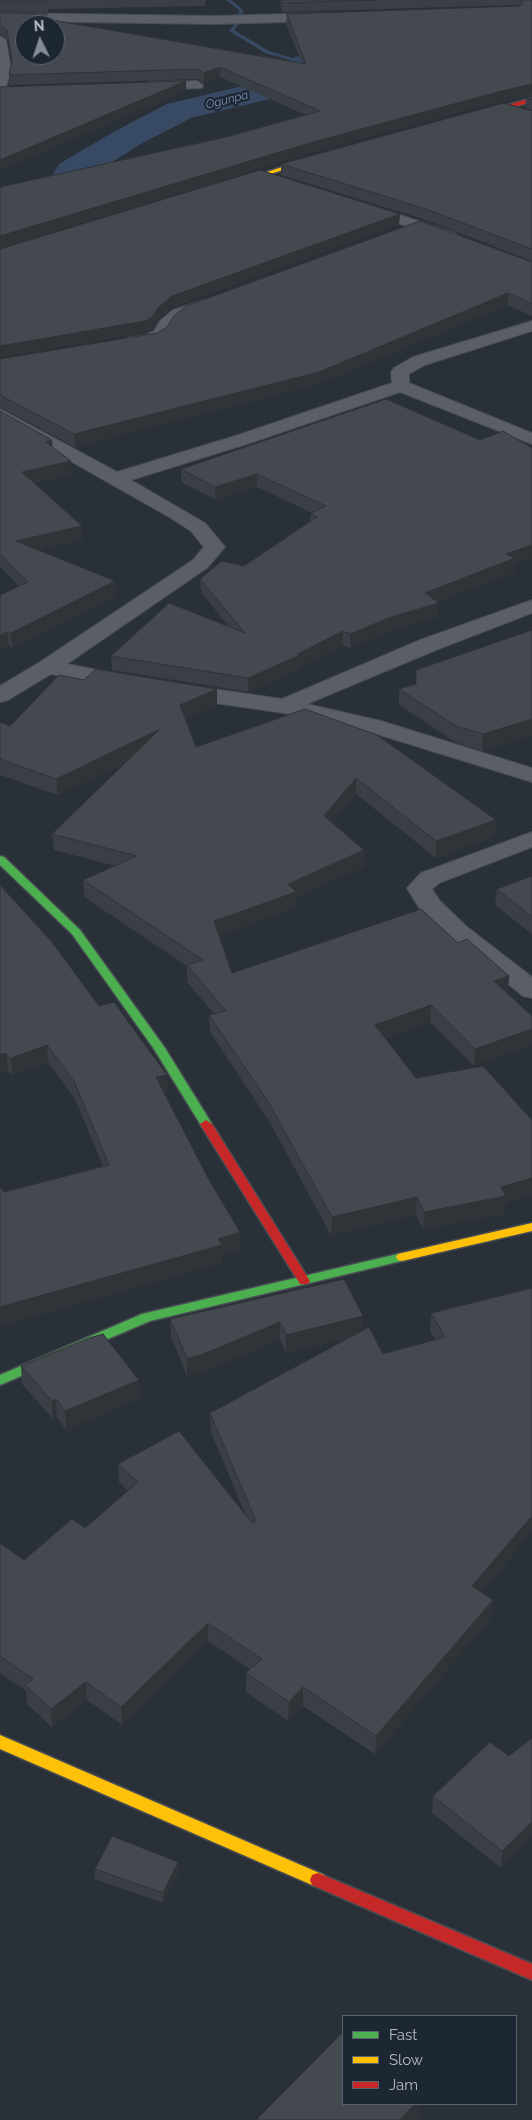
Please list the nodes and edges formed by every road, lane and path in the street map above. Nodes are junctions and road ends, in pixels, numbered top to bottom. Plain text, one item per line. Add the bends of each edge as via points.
1 (258, 5) dead end
2 (334, 16) edge
3 (0, 17) edge
4 (274, 18) junction
5 (0, 40) edge
6 (197, 85) edge
7 (140, 87) edge
8 (0, 89) edge
9 (14, 90) edge
10 (532, 100) edge
11 (503, 107) junction
12 (532, 116) edge
13 (467, 117) edge
14 (328, 154) edge
15 (261, 175) junction
16 (288, 183) edge
17 (222, 187) edge
18 (350, 202) edge
19 (420, 225) junction
20 (392, 235) edge
21 (464, 241) edge
22 (217, 300) edge
23 (532, 326) edge
24 (119, 344) edge
25 (401, 386) junction
26 (0, 414) edge
27 (532, 439) edge
28 (115, 479) junction
29 (532, 606) edge
30 (48, 667) junction
31 (0, 695) edge
32 (284, 706) junction
33 (532, 775) edge
34 (532, 839) edge
35 (0, 859) edge
36 (532, 990) edge
37 (532, 1227) edge
38 (304, 1281) junction
39 (0, 1380) edge
40 (0, 1742) edge
41 (532, 1972) edge

1 - 4 street
2 - 4 street
3 - 4 street
5 - 8 street via 4,79
6 - 7 street
8 - 9 street
10 - 11 street
11 - 12 street
11 - 13 street
14 - 15 street
15 - 16 street
15 - 17 street
18 - 19 street
19 - 20 street
19 - 21 street
22 - 24 street via 180,313 151,339
23 - 25 street via 419,361 400,372
25 - 27 street
25 - 28 street
26 - 28 street
28 - 30 street via 198,527 215,548 200,564
29 - 32 street via 428,645
30 - 31 street
30 - 32 street via 153,687
32 - 33 street via 373,726
34 - 36 street via 430,878 419,888 430,906 457,931
35 - 38 street via 76,932 159,1048
37 - 38 street
38 - 39 street via 147,1316
40 - 41 street

